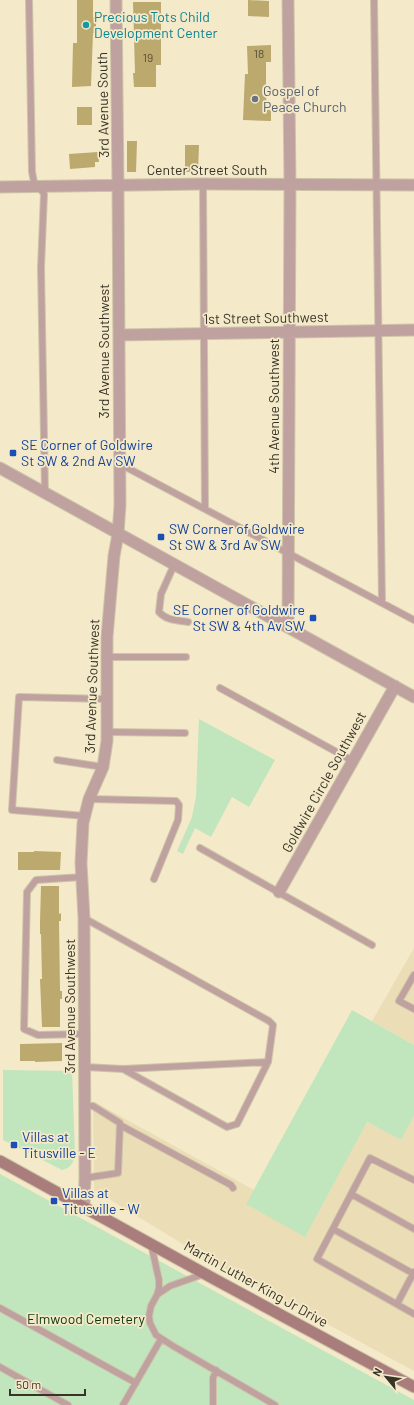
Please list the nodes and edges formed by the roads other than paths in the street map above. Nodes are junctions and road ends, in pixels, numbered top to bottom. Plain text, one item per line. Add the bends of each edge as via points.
1 (29, 0) edge
2 (116, 0) edge
3 (288, 0) edge
4 (374, 0) edge
5 (203, 184) junction
6 (290, 184) junction
7 (377, 185) junction
8 (414, 185) edge
9 (118, 186) junction
10 (0, 187) edge
11 (39, 187) junction
12 (414, 330) edge
13 (378, 331) junction
14 (289, 332) junction
15 (204, 334) junction
16 (119, 335) junction
17 (120, 464) junction
18 (0, 468) edge
19 (45, 494) junction
20 (205, 509) junction
21 (118, 534) junction
22 (289, 553) junction
23 (174, 565) junction
24 (382, 603) junction
25 (414, 620) edge
26 (188, 622) dead end
27 (288, 627) junction
28 (107, 657) junction
29 (186, 657) dead end
30 (395, 686) junction
31 (220, 688) dead end
32 (414, 697) edge
33 (107, 699) junction
34 (107, 732) junction
35 (185, 733) dead end
36 (57, 760) dead end
37 (353, 762) junction
38 (103, 767) junction
39 (89, 800) junction
40 (85, 816) junction
41 (200, 848) dead end
42 (82, 877) junction
43 (154, 879) dead end
44 (279, 892) junction
45 (84, 918) junction
46 (372, 945) dead end
47 (414, 975) edge
48 (414, 1009) edge
49 (85, 1034) junction
50 (268, 1062) junction
51 (85, 1067) junction
52 (123, 1069) junction
53 (85, 1106) junction
54 (120, 1124) junction
55 (0, 1161) edge
56 (85, 1178) junction
57 (414, 1180) edge
58 (233, 1188) dead end
59 (351, 1194) junction
60 (84, 1207) junction
61 (333, 1229) junction
62 (414, 1229) edge
63 (151, 1244) junction
64 (414, 1273) edge
65 (204, 1274) junction
66 (157, 1295) junction
67 (397, 1304) junction
68 (0, 1308) edge
69 (414, 1314) edge
70 (162, 1339) junction
71 (0, 1367) edge
72 (216, 1370) junction
73 (136, 1384) junction
74 (414, 1387) edge
75 (68, 1405) edge
76 (123, 1405) edge
77 (213, 1405) edge
78 (275, 1405) edge

1 - 11 lane via 32,172 34,182
2 - 9 street, 3rd Avenue South
3 - 6 street, 4th Avenue Southwest
4 - 7 lane
5 - 6 street, Center Street South
5 - 9 street, Center Street South
5 - 15 lane
6 - 7 street, Center Street South
6 - 14 street, 4th Avenue Southwest
7 - 8 street, Center Street South
7 - 13 lane
9 - 11 street, Center Street South
9 - 16 street, 3rd Avenue Southwest
10 - 11 street, Center Street South
11 - 19 lane via 44,194 41,268
12 - 13 street, 1st Street Southwest
13 - 14 street, 1st Street Southwest
13 - 24 lane
14 - 15 street, 1st Street Southwest
14 - 22 street, 4th Avenue Southwest
15 - 16 street, 1st Street Southwest
15 - 20 lane
16 - 17 street, 3rd Avenue Southwest
17 - 20 lane
17 - 21 street, 3rd Avenue Southwest
18 - 19 street
19 - 21 street
20 - 22 lane
21 - 23 street
21 - 28 street, 3rd Avenue Southwest via 114,556
22 - 24 lane
22 - 27 street, 4th Avenue Southwest
23 - 26 lane via 161,594 159,612 169,619
23 - 27 street
24 - 25 lane
27 - 30 street
28 - 29 lane
28 - 33 street, 3rd Avenue Southwest
30 - 32 street
30 - 37 street, Goldwire Circle Southwest
31 - 37 lane
33 - 34 street, 3rd Avenue Southwest
33 - 40 lane via 19,697 12,810
34 - 35 lane
34 - 38 street, 3rd Avenue Southwest
36 - 38 lane
37 - 44 street, Goldwire Circle Southwest
38 - 39 street, 3rd Avenue Southwest
39 - 40 street, 3rd Avenue Southwest
39 - 43 lane via 176,801 179,805 178,820
40 - 42 street, 3rd Avenue Southwest
41 - 44 lane
42 - 45 street, 3rd Avenue Southwest
42 - 49 lane via 36,880 27,892 24,1029 38,1035
44 - 46 lane
45 - 49 street, 3rd Avenue Southwest
45 - 50 lane via 269,1021 273,1025
47 - 48 lane via 399,1001
49 - 51 street, 3rd Avenue Southwest
50 - 52 lane
50 - 52 lane via 237,1124 227,1127
51 - 52 lane
51 - 53 street, 3rd Avenue Southwest
53 - 54 lane via 92,1106
53 - 56 street, 3rd Avenue Southwest
54 - 56 lane via 118,1173
54 - 58 lane
55 - 60 main road, Martin Luther King Jr Drive
56 - 60 street, 3rd Avenue Southwest
57 - 59 lane via 370,1158
59 - 61 lane
59 - 62 lane
60 - 63 main road, Martin Luther King Jr Drive
61 - 64 lane
61 - 67 lane via 317,1259
63 - 65 main road, Martin Luther King Jr Drive
63 - 66 lane via 159,1280
64 - 67 lane
65 - 66 lane via 170,1286
65 - 74 main road, Martin Luther King Jr Drive
66 - 70 lane via 149,1316 152,1329
67 - 69 lane
68 - 73 lane
70 - 72 lane
70 - 73 lane
71 - 75 lane
72 - 77 lane via 213,1378
72 - 78 lane
73 - 76 lane

